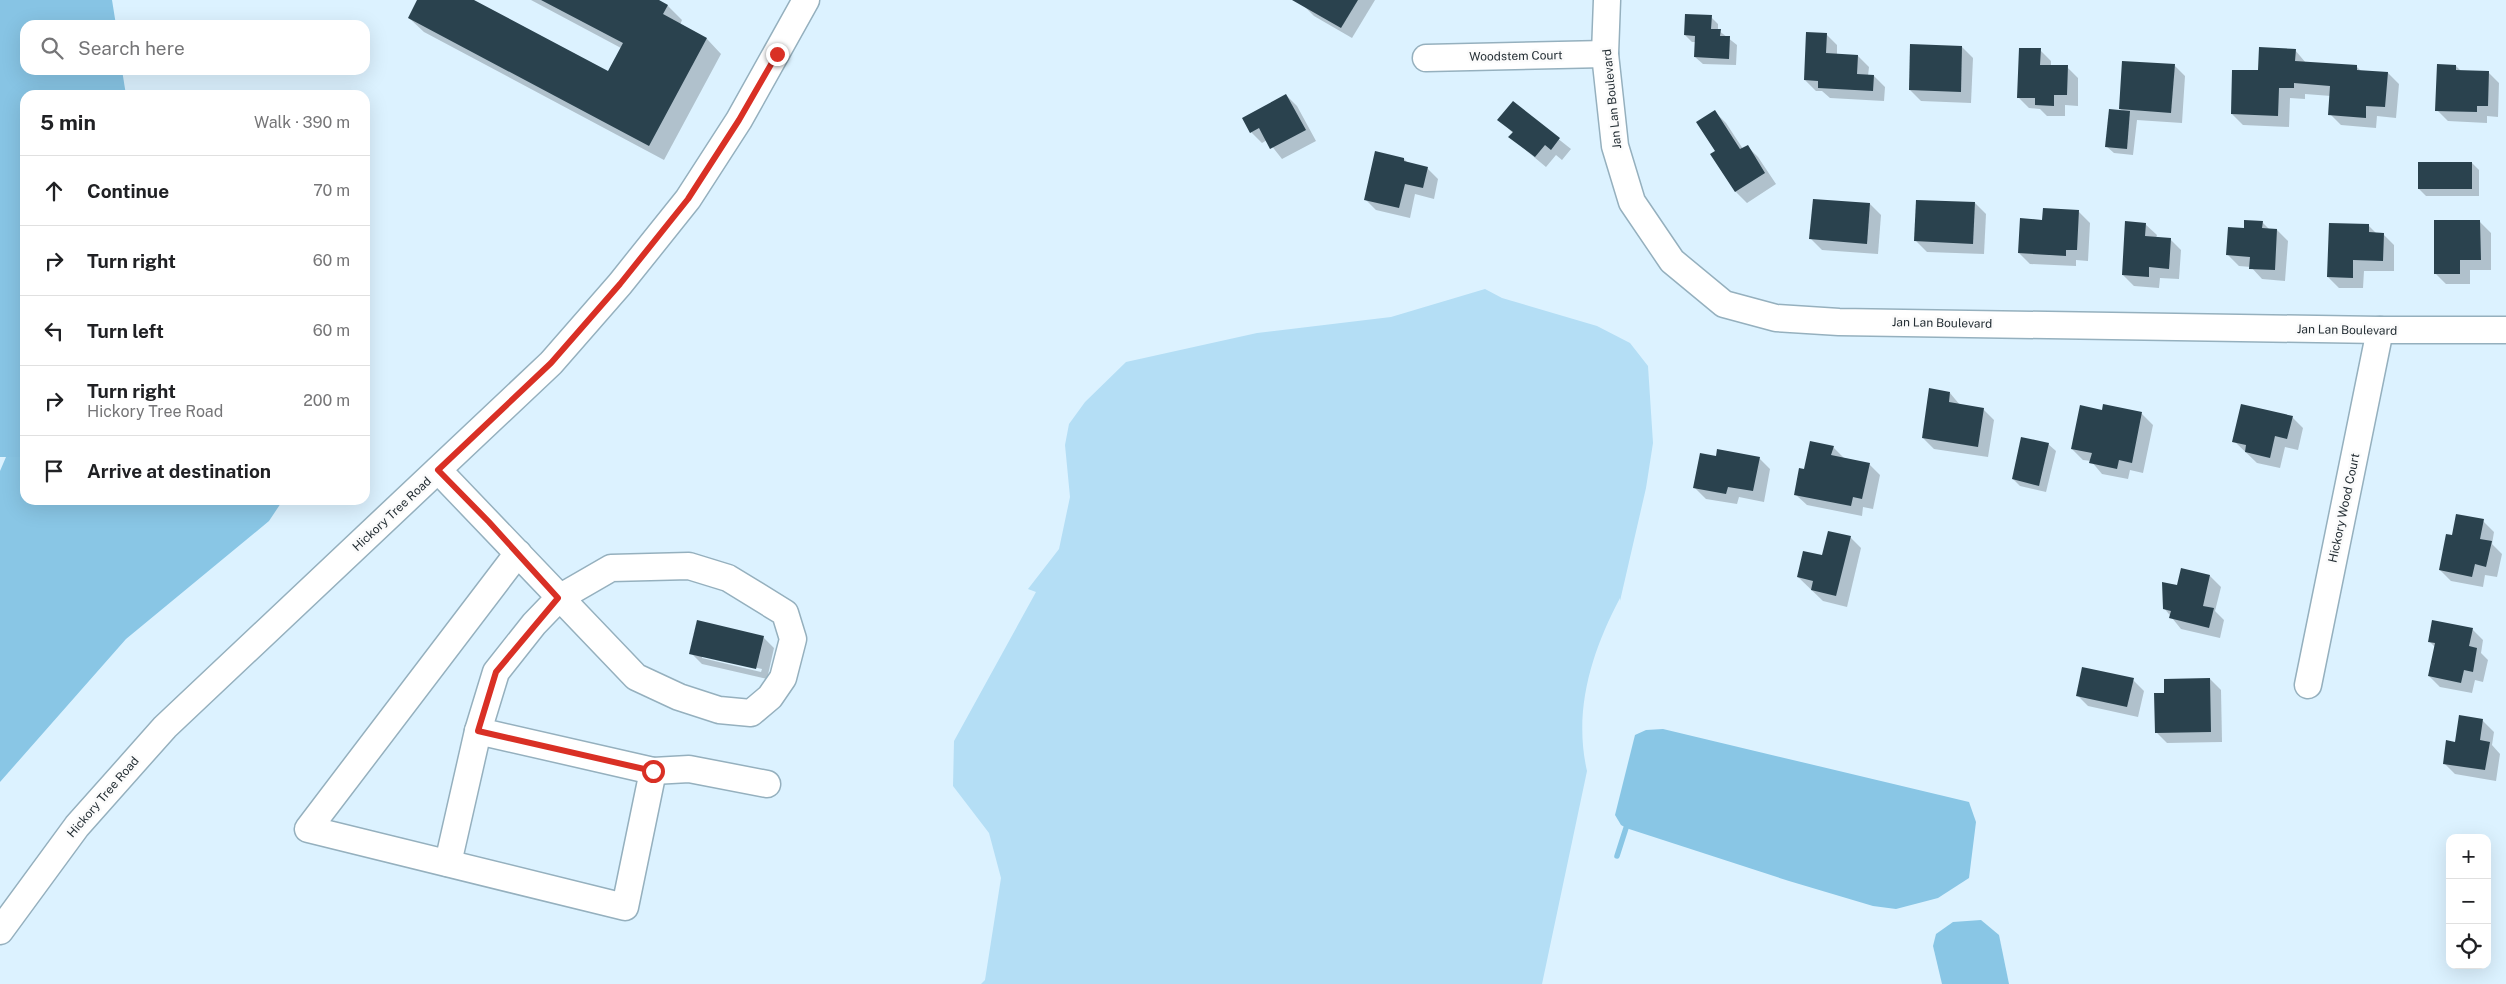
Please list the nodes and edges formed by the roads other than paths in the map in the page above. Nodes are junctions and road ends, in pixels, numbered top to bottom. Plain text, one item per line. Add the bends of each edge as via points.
1 (806, 0) edge
2 (1608, 0) edge
3 (1605, 54) junction
4 (1426, 58) dead end
5 (2380, 330) junction
6 (2506, 330) edge
7 (438, 470) junction
8 (518, 554) junction
9 (558, 598) junction
10 (2308, 685) dead end
11 (478, 731) junction
12 (653, 771) junction
13 (766, 784) dead end
14 (448, 863) junction
15 (0, 930) edge

1 - 7 street, Hickory Tree Road via 739,120 688,199 551,363
2 - 3 street, Jan Lan Boulevard
3 - 4 street, Woodstem Court
3 - 5 street, Jan Lan Boulevard via 1615,146 1632,202 1672,261 1724,304 1776,318 1840,322
5 - 6 street, Jan Lan Boulevard
5 - 10 street, Hickory Wood Court
7 - 8 street
7 - 15 street, Hickory Tree Road via 166,728 76,826
8 - 9 street
8 - 14 street via 308,829
9 - 9 street via 636,677 679,697 719,710 751,713 770,697 783,678 794,639 785,613 728,578 689,566 610,568
9 - 11 street via 496,672
11 - 12 street
11 - 14 street
12 - 13 street via 689,769
12 - 14 street via 625,907

